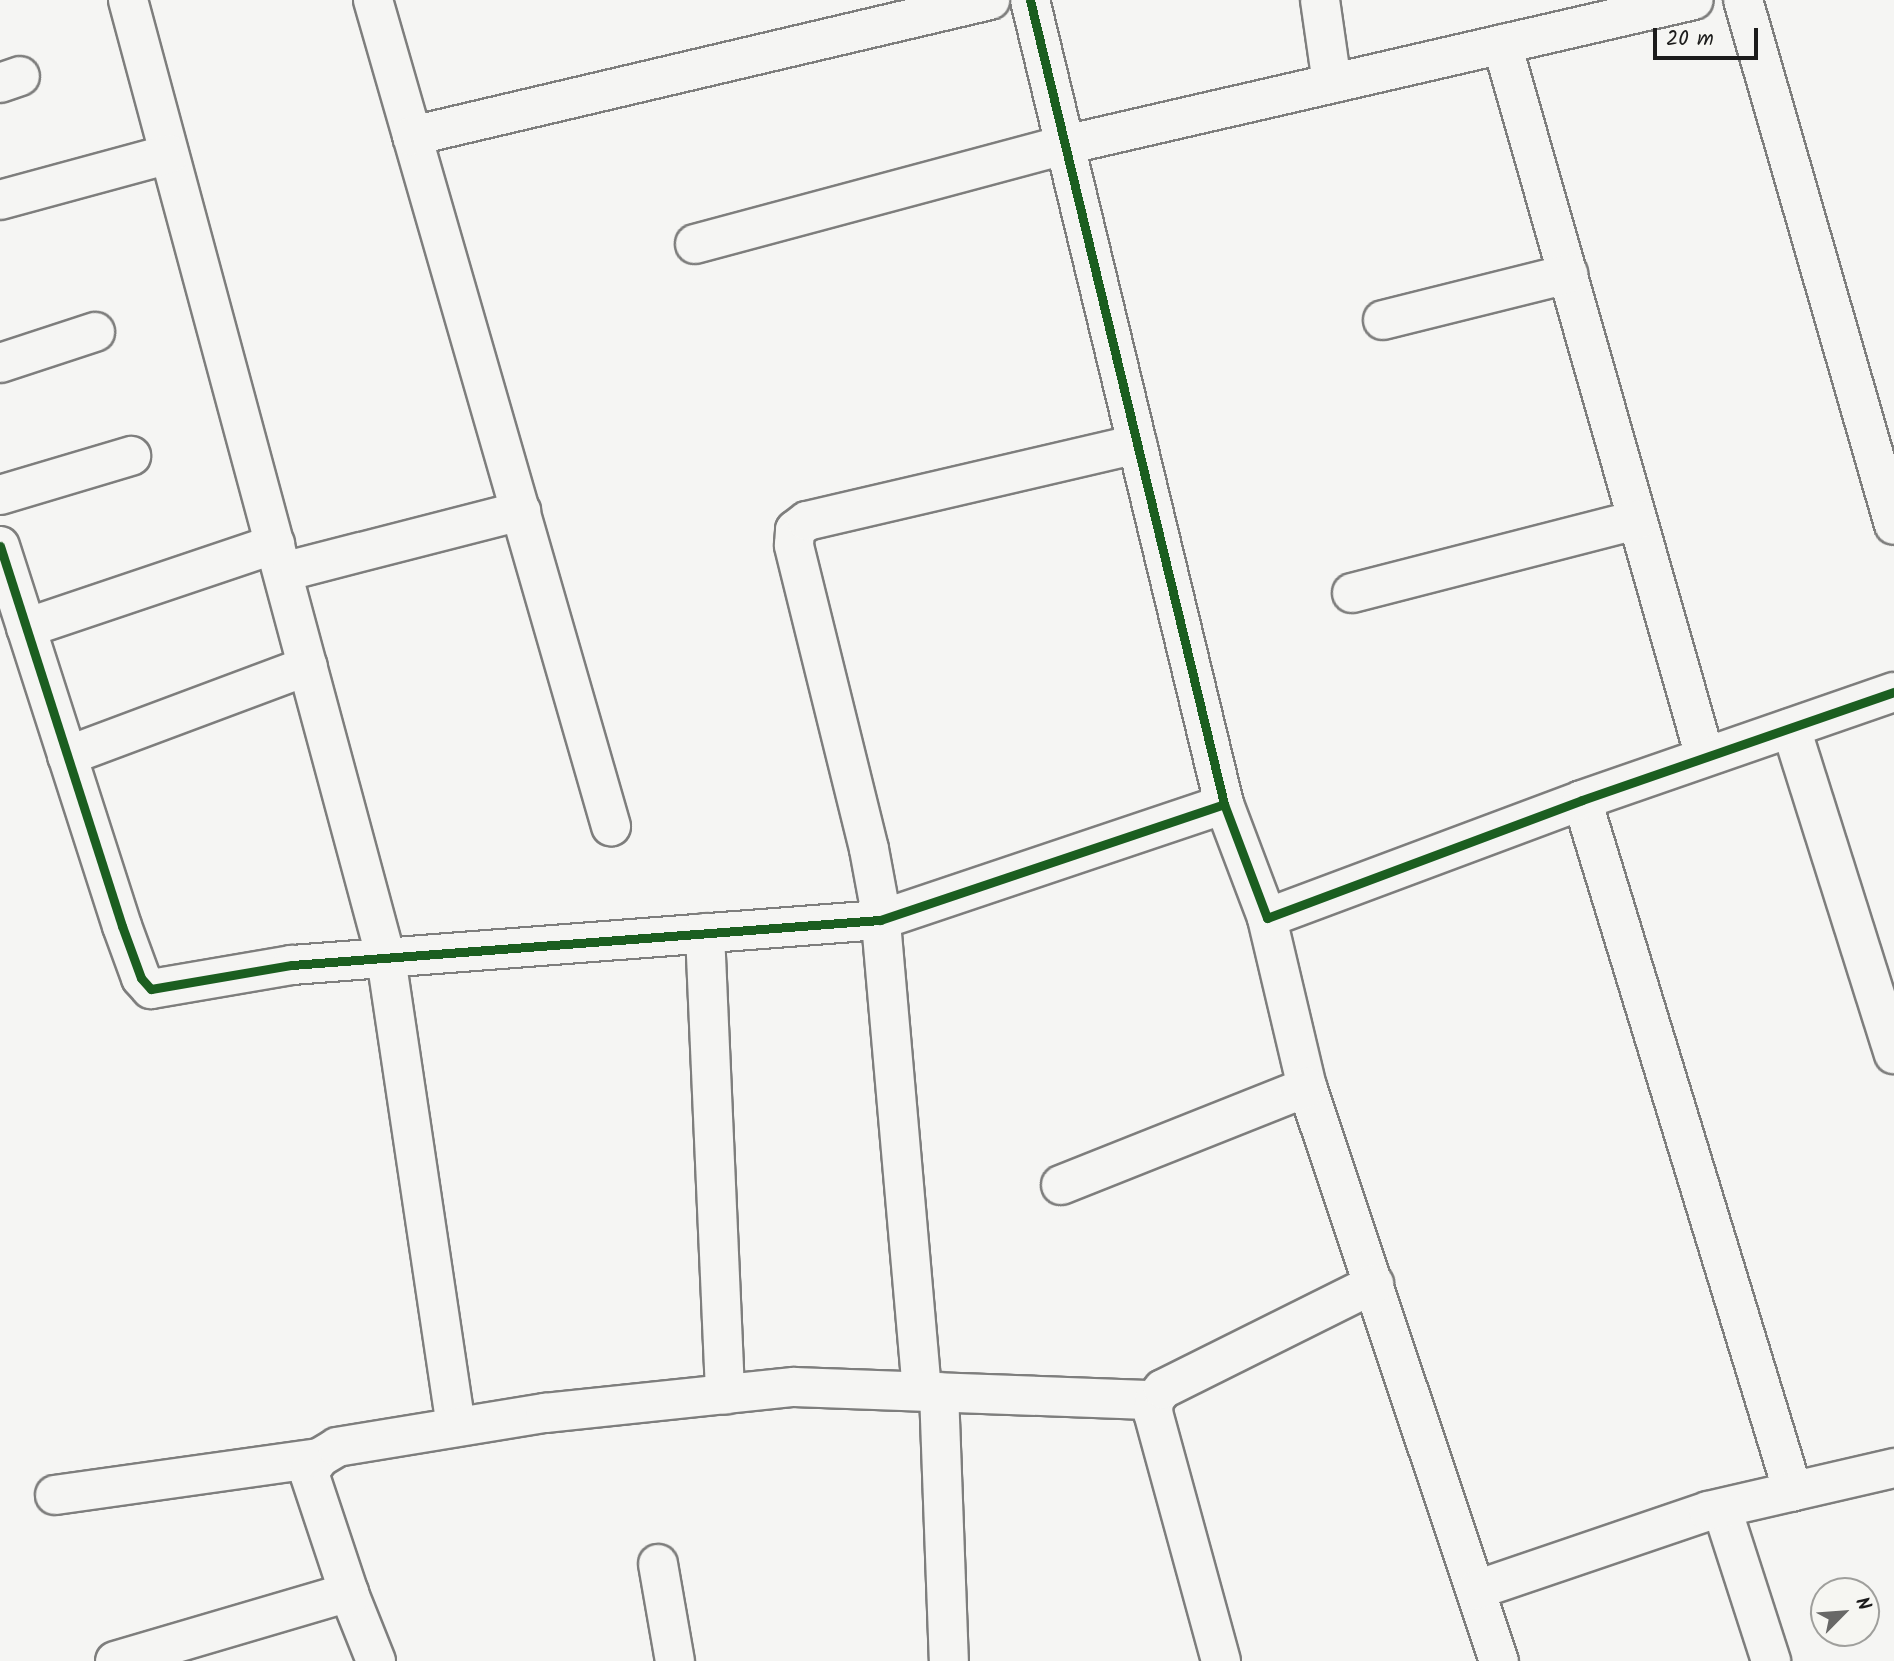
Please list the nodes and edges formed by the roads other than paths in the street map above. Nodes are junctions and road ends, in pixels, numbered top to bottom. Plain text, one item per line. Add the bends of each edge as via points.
1 (128, 0) edge
2 (373, 0) edge
3 (990, 0) edge
4 (1030, 0) edge
5 (1320, 0) edge
6 (1694, 0) edge
7 (1743, 0) edge
8 (1594, 11) edge
9 (1502, 44) junction
10 (1332, 83) junction
11 (412, 136) junction
12 (1065, 145) junction
13 (169, 154) junction
14 (0, 200) edge
15 (695, 244) dead end
16 (1568, 274) junction
17 (1383, 320) dead end
18 (95, 332) dead end
19 (0, 363) edge
20 (1137, 444) junction
21 (131, 456) dead end
22 (0, 495) edge
23 (521, 511) junction
24 (1637, 520) junction
25 (1894, 525) edge
26 (0, 546) edge
27 (279, 558) junction
28 (1352, 593) dead end
29 (26, 628) junction
30 (309, 666) junction
31 (1894, 692) edge
32 (1791, 728) junction
33 (1699, 735) junction
34 (67, 756) junction
35 (1582, 800) junction
36 (1223, 804) junction
37 (611, 827) dead end
38 (1262, 907) junction
39 (880, 912) junction
40 (705, 933) junction
41 (382, 943) junction
42 (1883, 983) edge
43 (1894, 1054) edge
44 (1307, 1087) junction
45 (1061, 1185) dead end
46 (1374, 1284) junction
47 (931, 1392) junction
48 (724, 1395) junction
49 (1154, 1400) junction
50 (456, 1427) junction
51 (319, 1458) junction
52 (1894, 1468) edge
53 (1793, 1492) junction
54 (55, 1495) dead end
55 (1722, 1508) junction
56 (658, 1564) dead end
57 (1476, 1590) junction
58 (349, 1592) junction
59 (115, 1661) edge
60 (376, 1661) edge
61 (675, 1661) edge
62 (949, 1661) edge
63 (1221, 1661) edge
64 (1499, 1661) edge
65 (1771, 1661) edge

1 - 13 street
2 - 11 street
3 - 11 street
4 - 12 street
5 - 10 street
6 - 8 street
7 - 25 street
8 - 9 street
9 - 10 street
9 - 16 street
10 - 12 street
11 - 23 street
12 - 15 street
12 - 20 street
13 - 14 street
13 - 27 street
16 - 17 street
16 - 24 street
18 - 19 street
20 - 36 street
20 - 39 street via 807,521 795,530 794,545 869,849
21 - 22 street
23 - 27 street
23 - 37 street
24 - 28 street
24 - 33 street
26 - 29 street
27 - 29 street
27 - 30 street
29 - 34 street
30 - 34 street
30 - 41 street
31 - 32 street
32 - 33 street
32 - 42 street
33 - 35 street
34 - 41 street via 122,926 141,978 151,989 292,965
35 - 38 street
35 - 53 street
36 - 38 street
36 - 39 street
38 - 44 street
39 - 40 street
39 - 47 street
40 - 41 street
40 - 48 street
41 - 50 street
42 - 43 street
44 - 45 street
44 - 46 street
46 - 49 street via 1163,1389
46 - 57 street
47 - 48 street via 818,1386
47 - 49 street
47 - 62 street
48 - 50 street
49 - 63 street via 1153,1413
50 - 51 street via 337,1447
51 - 54 street
51 - 58 street via 310,1473
52 - 53 street
53 - 55 street
55 - 57 street
55 - 65 street
56 - 61 street
57 - 64 street
58 - 59 street
58 - 60 street

